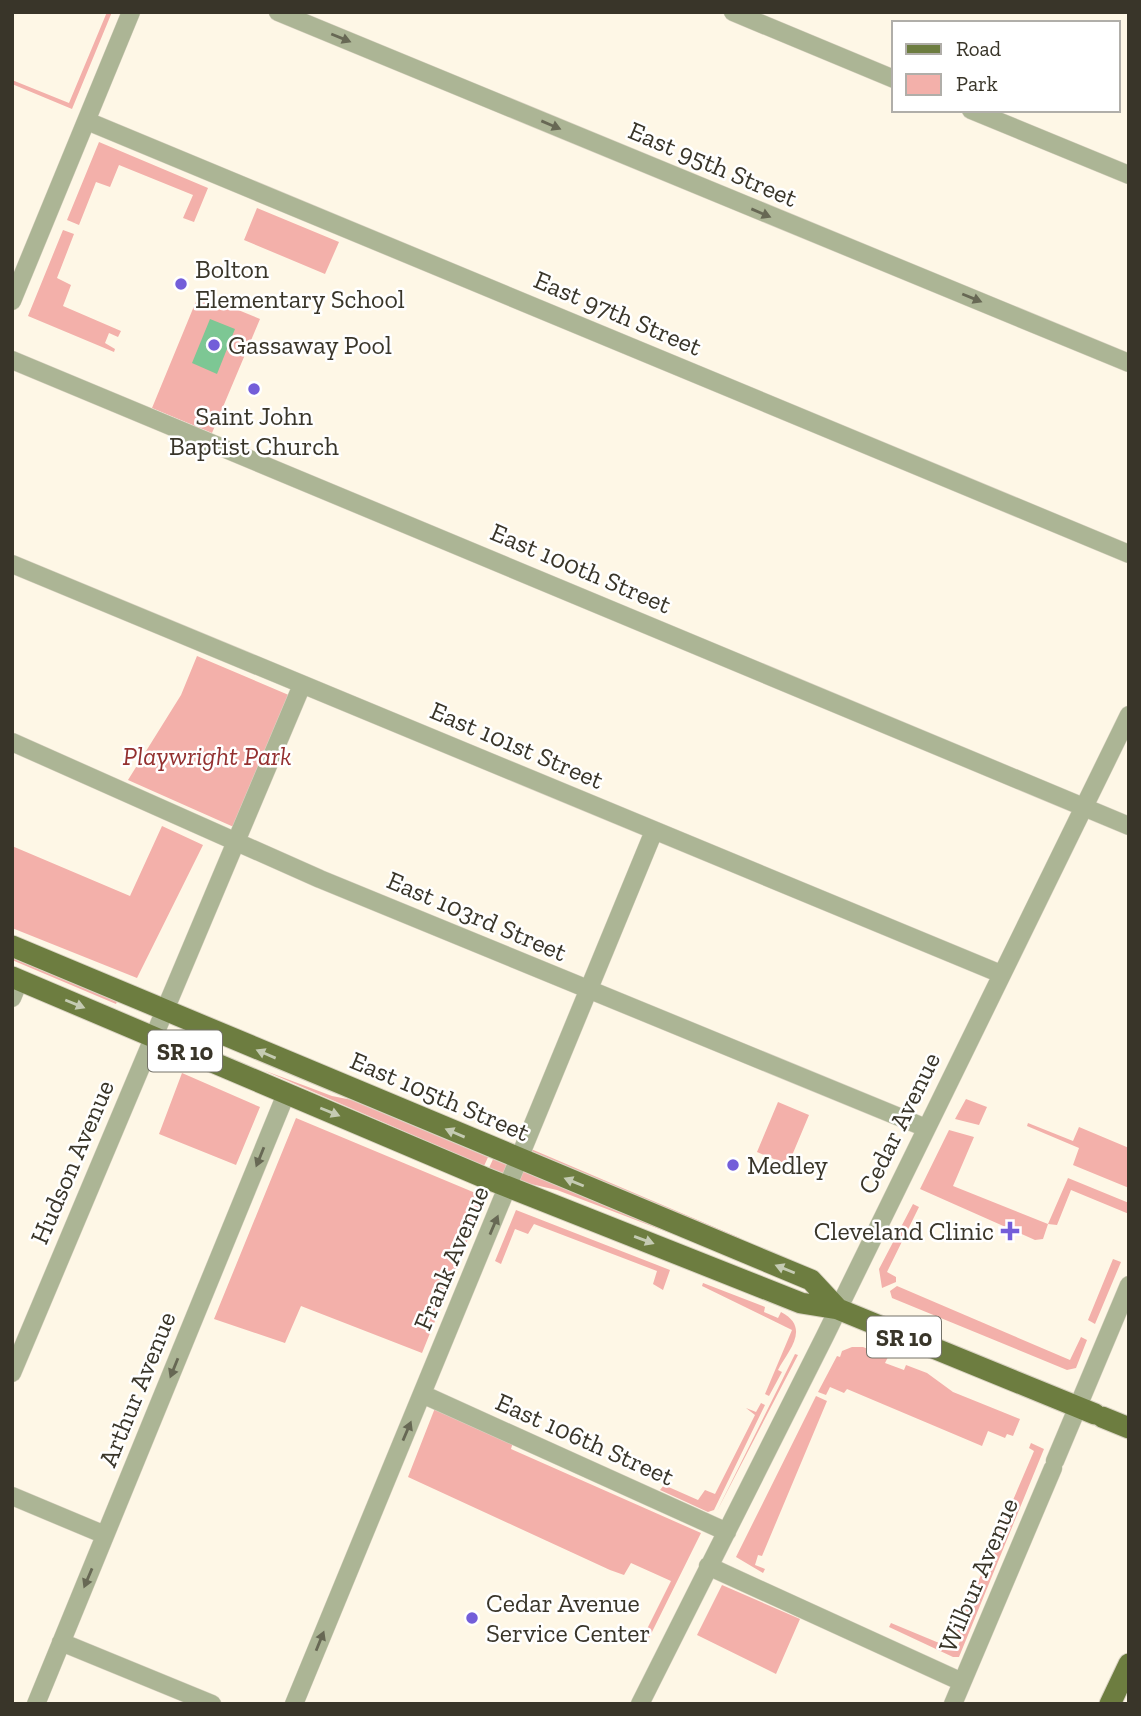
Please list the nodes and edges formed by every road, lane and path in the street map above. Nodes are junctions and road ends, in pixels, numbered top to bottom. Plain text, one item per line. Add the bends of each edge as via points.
1 (131, 12) edge
2 (278, 12) edge
3 (733, 12) edge
4 (892, 78) edge
5 (976, 112) edge
6 (87, 121) junction
7 (1129, 175) edge
8 (12, 301) edge
9 (12, 360) edge
10 (1129, 363) edge
11 (1129, 554) edge
12 (12, 564) edge
13 (302, 684) junction
14 (1129, 715) edge
15 (12, 742) edge
16 (1084, 807) junction
17 (1129, 826) edge
18 (654, 831) junction
19 (236, 841) junction
20 (12, 946) edge
21 (1002, 974) junction
22 (15, 985) edge
23 (588, 989) junction
24 (164, 1011) junction
25 (154, 1038) junction
26 (286, 1094) junction
27 (926, 1128) junction
28 (518, 1159) junction
29 (509, 1187) junction
30 (1129, 1284) edge
31 (838, 1309) junction
32 (12, 1373) edge
33 (422, 1394) junction
34 (1091, 1413) junction
35 (1129, 1428) edge
36 (12, 1496) edge
37 (727, 1532) junction
38 (105, 1535) junction
39 (708, 1566) junction
40 (61, 1642) junction
41 (1129, 1664) edge
42 (962, 1682) junction
43 (36, 1704) edge
44 (212, 1704) edge
45 (294, 1704) edge
46 (640, 1704) edge
47 (953, 1704) edge
48 (1110, 1704) edge

1 - 6 street
2 -> 10 street, East 95th Street
3 - 4 street
5 - 7 street
6 - 8 street
6 - 11 street, East 97th Street
9 - 16 street, East 100th Street
12 - 13 street, East 101st Street
13 - 18 street, East 101st Street
13 - 19 street, Hudson Avenue
14 - 16 street, Cedar Avenue
15 - 19 street, East 103rd Street
16 - 17 street, East 100th Street
16 - 21 street, Cedar Avenue
18 - 21 street, East 101st Street
18 - 23 street, Frank Avenue
19 - 23 street, East 103rd Street
19 - 24 street, Hudson Avenue
20 - 24 main road, East 105th Street / SR 10
21 - 27 street, Cedar Avenue
22 -> 25 main road, East 105th Street / SR 10
23 - 27 street, East 103rd Street
23 - 28 street, Frank Avenue
24 - 25 street, Hudson Avenue
28 -> 24 main road, East 105th Street / SR 10
25 - 26 main road, East 105th Street / SR 10
25 - 32 street, Hudson Avenue
26 -> 29 main road, East 105th Street / SR 10
26 -> 38 street, Arthur Avenue
27 - 31 street, Cedar Avenue
28 - 29 street, Frank Avenue
31 -> 28 main road, East 105th Street / SR 10 via 811,1280
29 -> 31 main road, East 105th Street / SR 10 via 801,1303
33 -> 29 street, Frank Avenue
30 - 34 street, Wilbur Avenue
31 - 34 main road, East 105th Street / SR 10
31 - 37 street, Cedar Avenue
33 - 37 street, East 106th Street
45 -> 33 street, Frank Avenue
34 - 35 main road, East 105th Street / SR 10
34 - 42 street, Wilbur Avenue via 1054,1464
36 - 38 street
37 - 39 street, Cedar Avenue
38 -> 40 street, Arthur Avenue
39 - 42 street
39 - 46 street, Cedar Avenue
40 - 43 street, Arthur Avenue
40 - 44 street
41 - 48 main road
42 - 47 street, Wilbur Avenue

